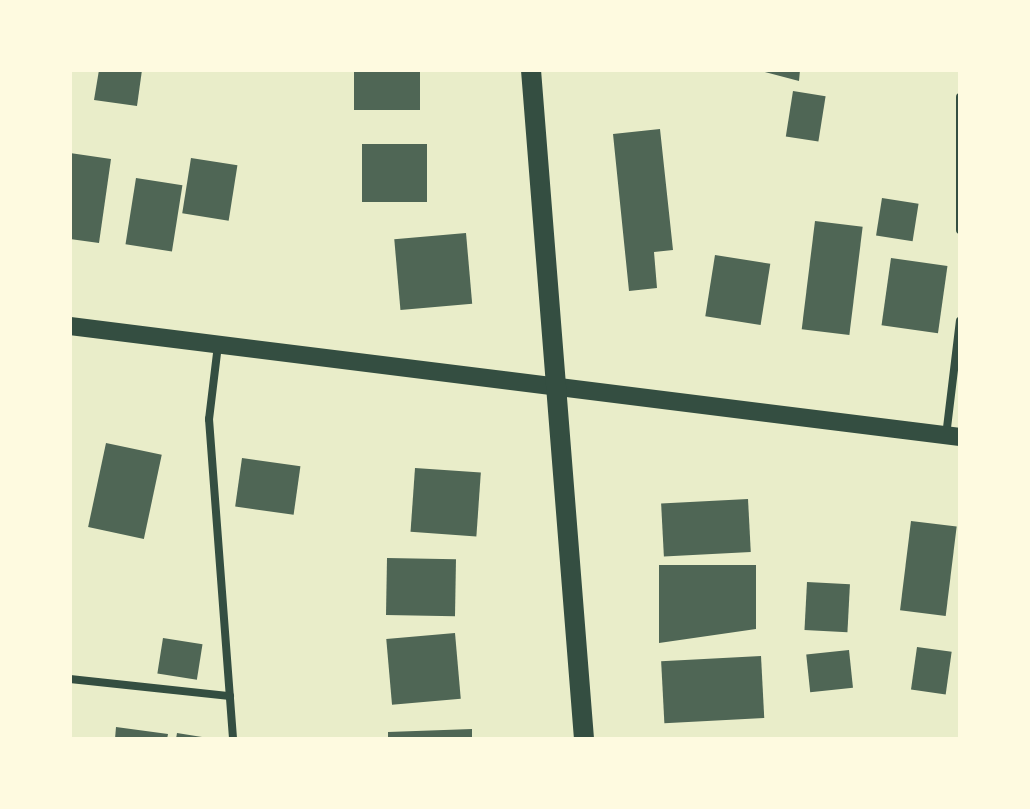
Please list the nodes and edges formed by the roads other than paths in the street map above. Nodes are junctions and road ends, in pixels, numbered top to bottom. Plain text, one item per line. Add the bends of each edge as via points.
1 (531, 70) edge
2 (960, 97) edge
3 (960, 230) edge
4 (960, 321) edge
5 (70, 326) edge
6 (218, 344) junction
7 (558, 387) junction
8 (953, 437) edge
9 (70, 680) edge
10 (230, 696) junction
11 (233, 739) edge
12 (584, 739) edge

1 - 7 main road
2 - 3 lane
4 - 8 lane
5 - 6 street
6 - 7 street
6 - 10 lane via 209,419
7 - 8 street
7 - 12 main road
9 - 10 lane
10 - 11 lane

